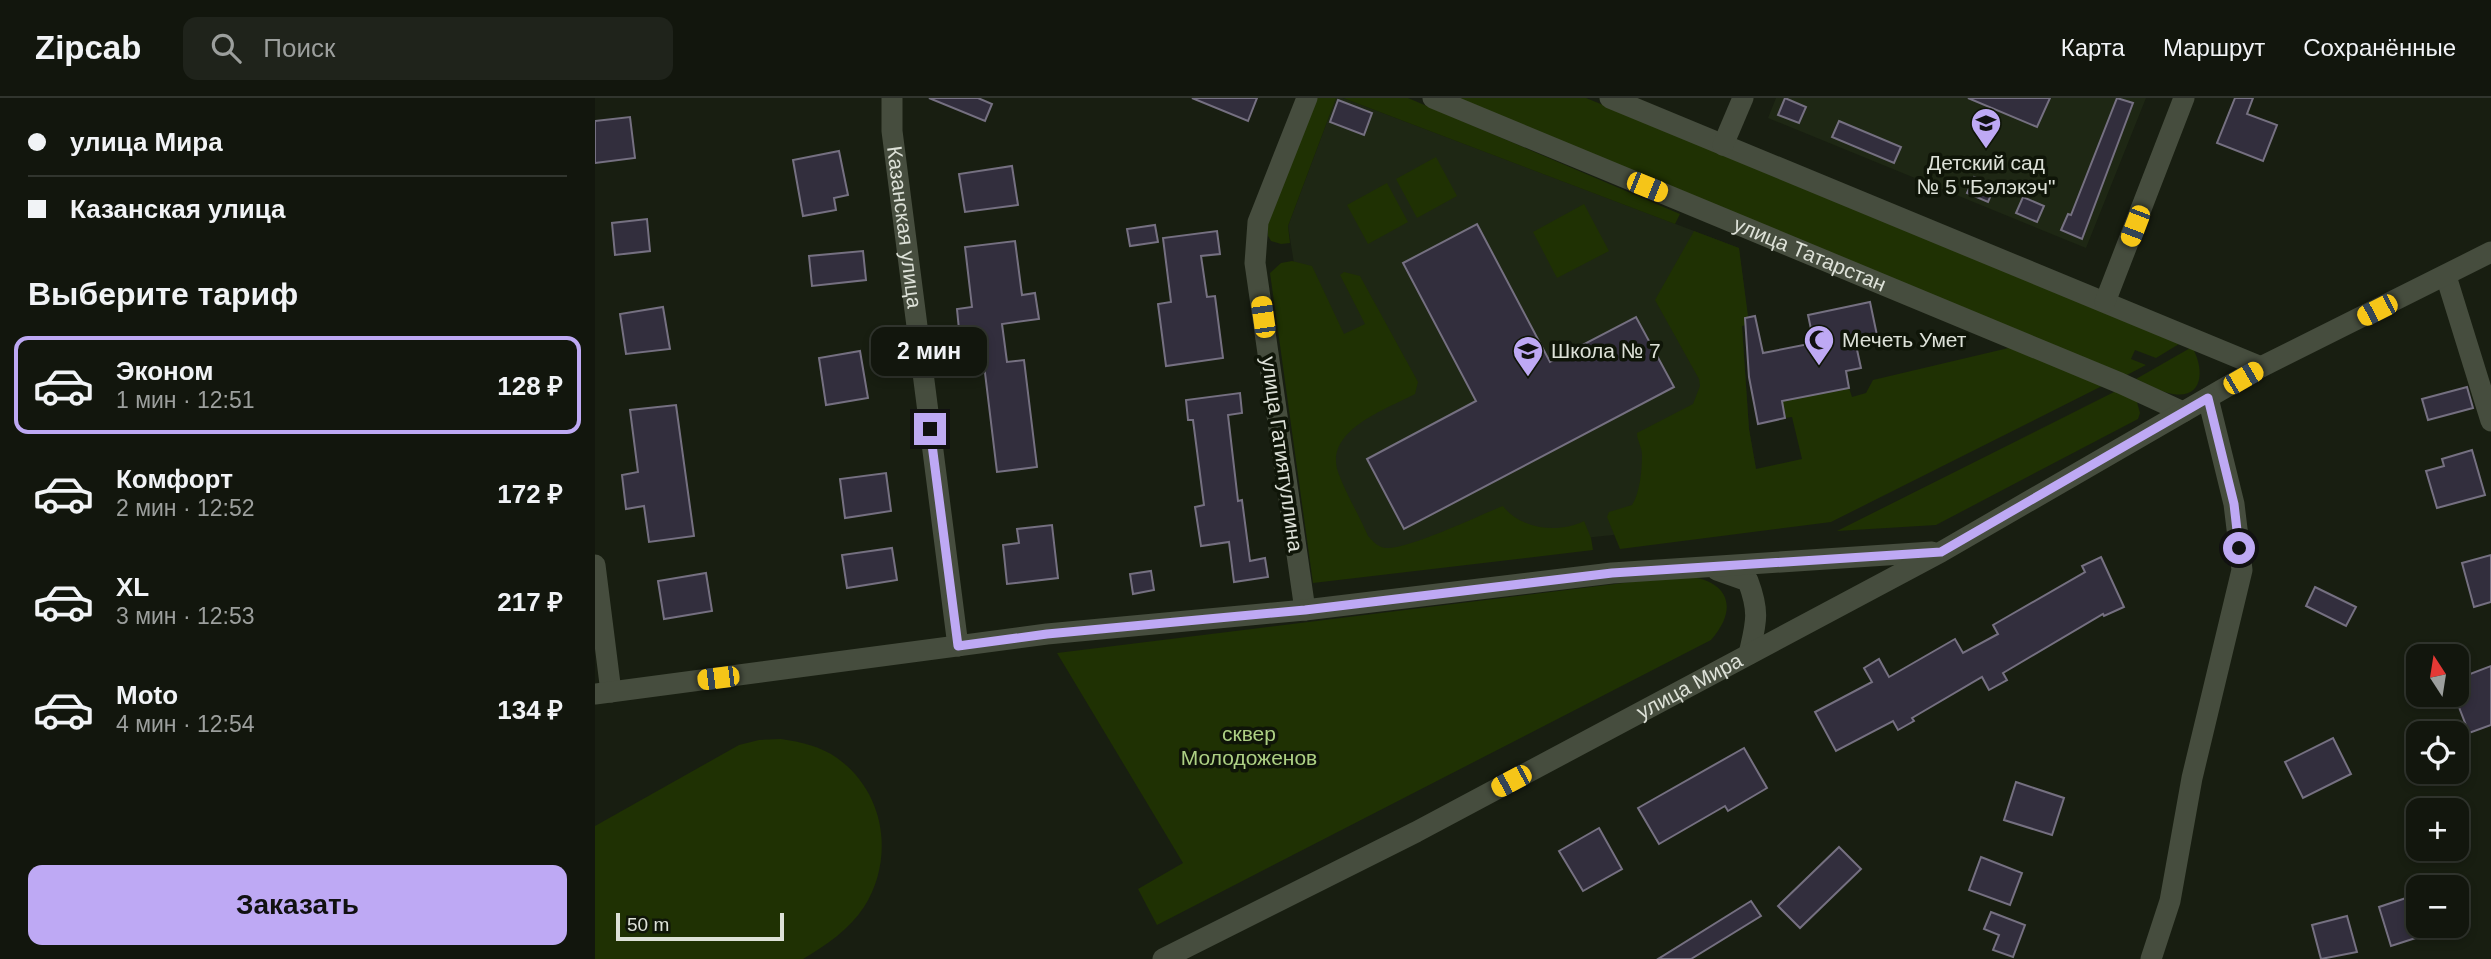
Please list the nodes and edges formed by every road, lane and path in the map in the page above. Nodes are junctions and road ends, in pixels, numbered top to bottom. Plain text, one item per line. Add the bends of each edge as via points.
1 (892, 98) edge
2 (1307, 98) edge
3 (1433, 98) edge
4 (1609, 98) edge
5 (1743, 98) edge
6 (2184, 98) edge
7 (1723, 145) junction
8 (2491, 252) edge
9 (2446, 276) junction
10 (2105, 302) junction
11 (2261, 368) junction
12 (2208, 398) junction
13 (2183, 412) junction
14 (2491, 421) edge
15 (1941, 552) junction
16 (595, 565) edge
17 (1709, 567) junction
18 (1305, 610) junction
19 (958, 646) junction
20 (1749, 654) junction
21 (603, 693) edge
22 (1163, 959) edge
23 (2151, 959) edge

1 - 19 street, Казанская улица
2 - 18 street, улица Гатиятуллина via 1258,222 1255,263
3 - 13 street, улица Татарстан
4 - 7 street
5 - 7 street
6 - 10 street
7 - 10 street
8 - 9 street, улица Мира
9 - 11 street, улица Мира
9 - 14 street
10 - 11 street
11 - 12 street, улица Мира
12 - 13 street, улица Мира
12 - 23 street via 2234,504 2242,570 2192,778 2170,901
13 - 15 street, улица Мира
15 - 17 street
15 - 20 street, улица Мира
16 - 21 street
17 - 18 street via 1612,573
17 - 20 street via 1748,581 1756,603
18 - 19 street
19 - 21 street
20 - 22 street, улица Мира via 1416,832

